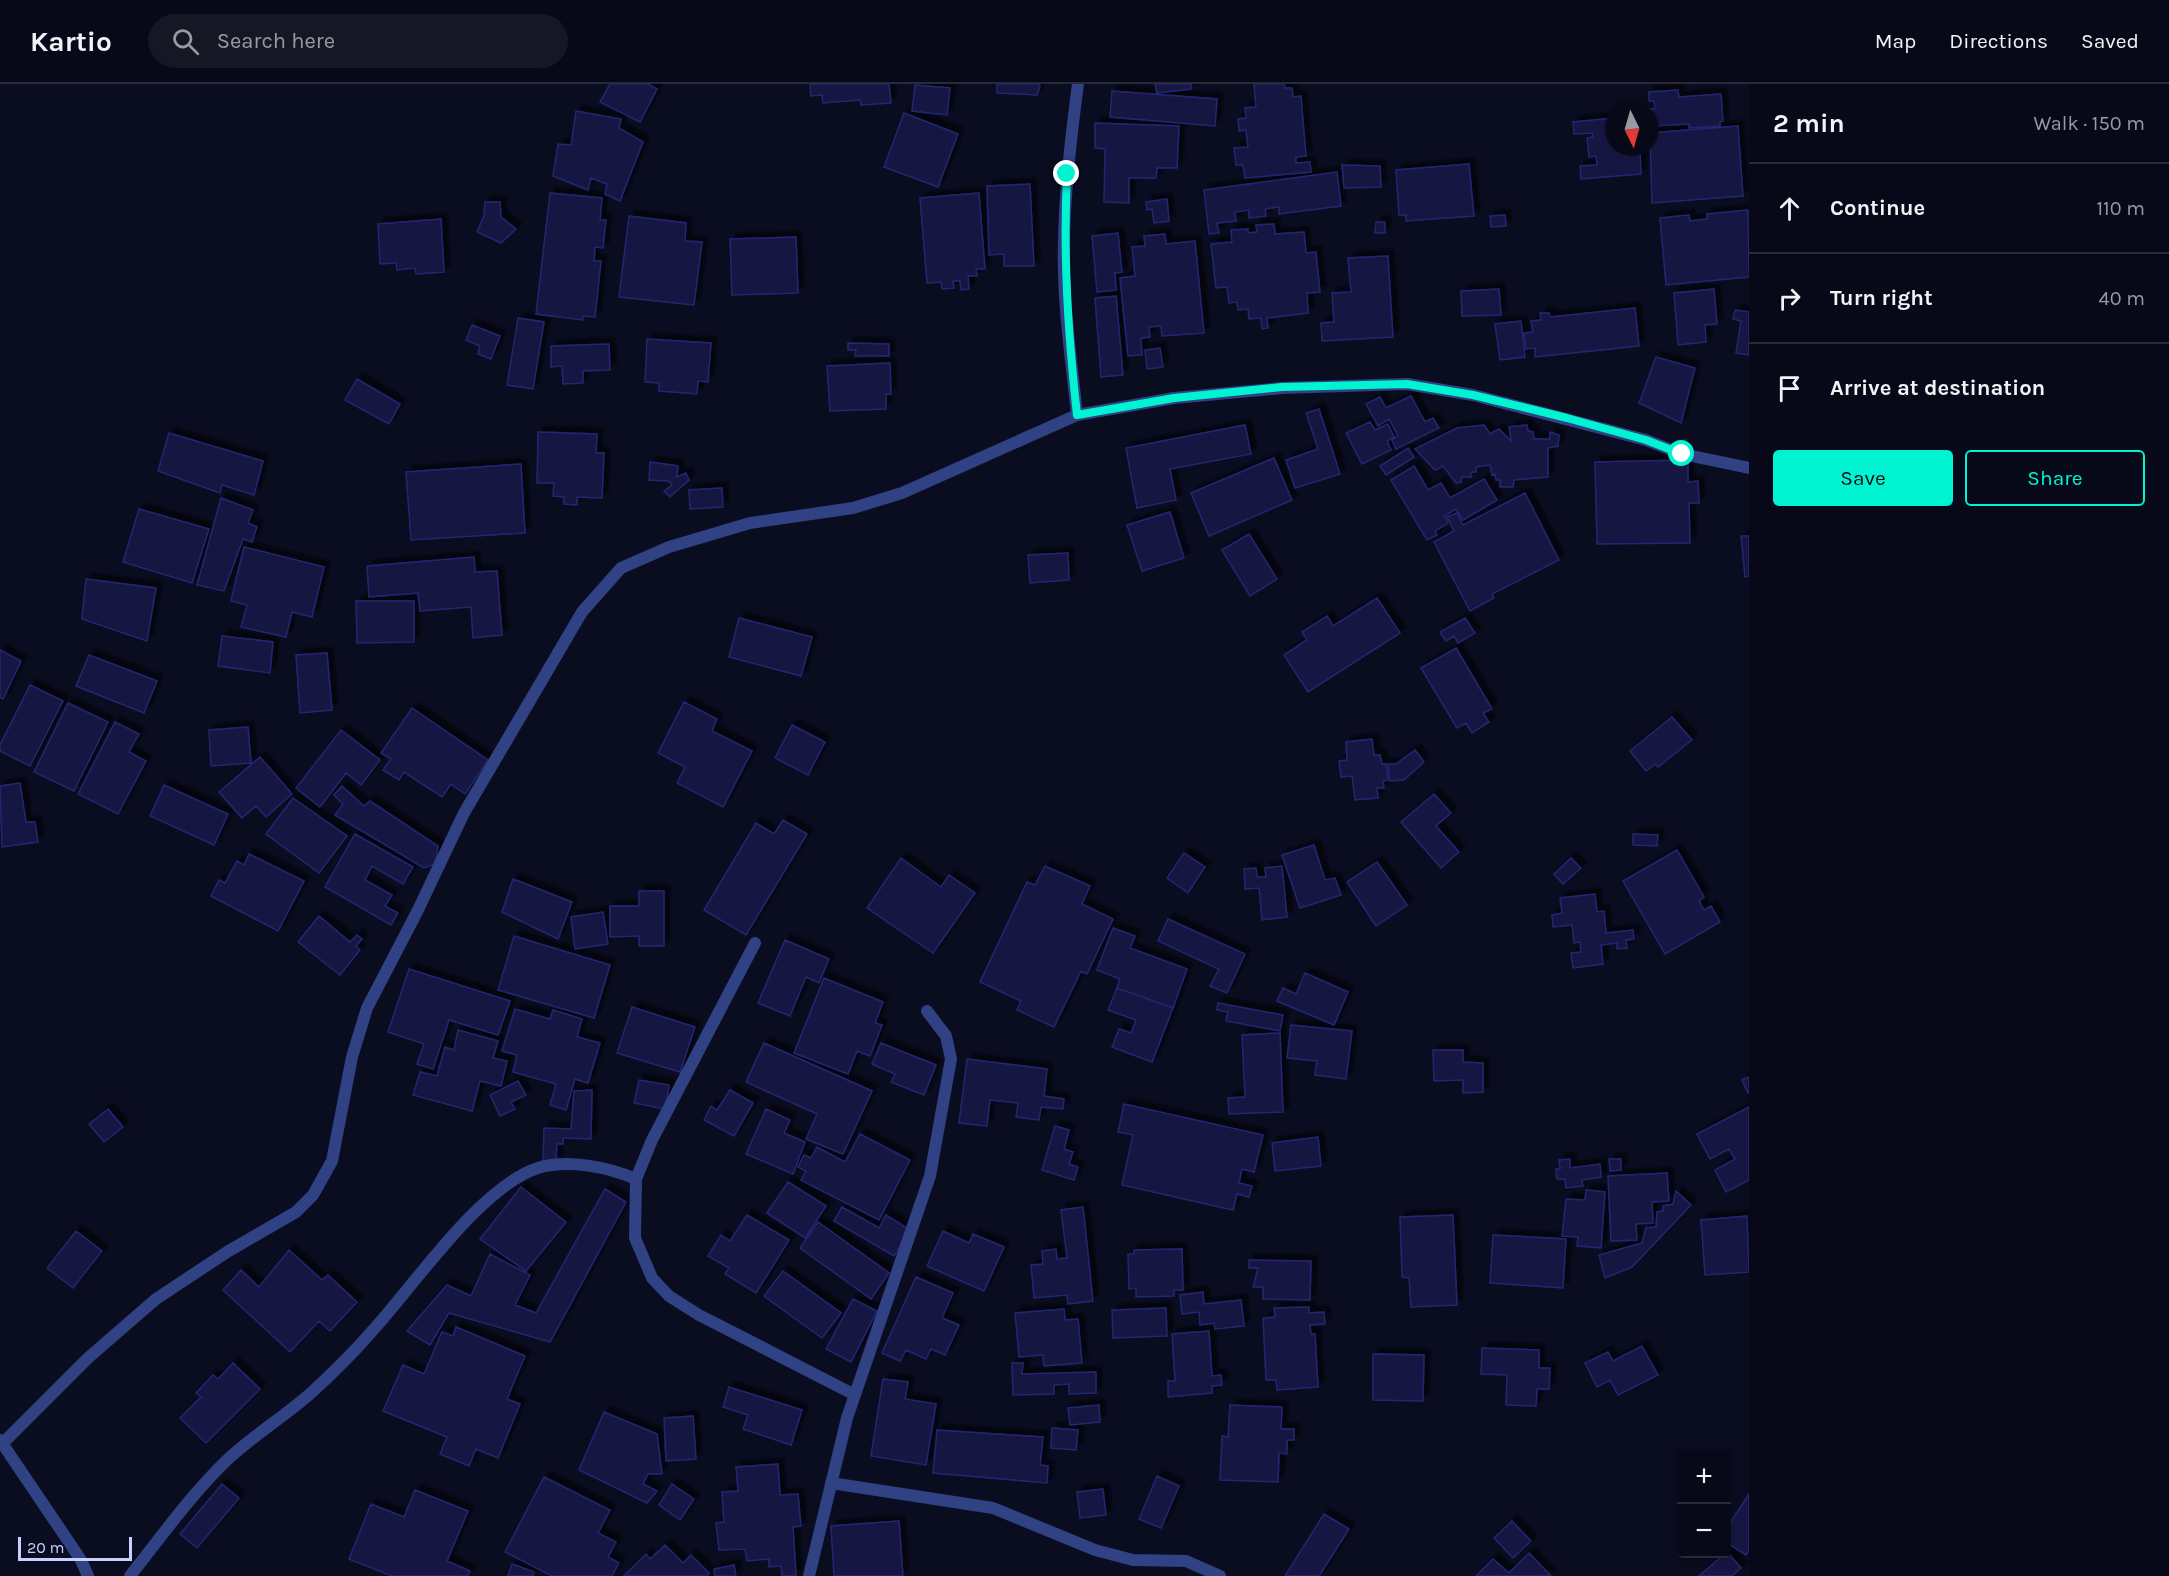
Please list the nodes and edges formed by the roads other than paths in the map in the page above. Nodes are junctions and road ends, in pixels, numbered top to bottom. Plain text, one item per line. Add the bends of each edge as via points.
1 (1078, 84) edge
2 (1077, 415) junction
3 (1749, 468) edge
4 (755, 943) dead end
5 (927, 1011) dead end
6 (636, 1179) junction
7 (855, 1395) junction
8 (1, 1442) edge
9 (831, 1483) junction
10 (88, 1576) edge
11 (130, 1576) edge
12 (809, 1576) edge
13 (1220, 1576) edge

1 - 2 street via 1067,174 1064,242 1066,319
2 - 3 street via 1207,394 1282,387 1407,384 1473,395 1646,440 1682,454
2 - 8 street via 902,493 853,508 750,523 669,547 621,568 582,612 464,813 367,1008 352,1056 332,1161 313,1195 296,1212 156,1299
4 - 6 street via 652,1140
5 - 7 street via 946,1036 951,1059 930,1176
6 - 7 street via 635,1238 652,1278 669,1296 699,1316
6 - 11 street via 612,1168 588,1165 539,1168 515,1180 474,1213 374,1329 310,1393 227,1460
7 - 9 street
8 - 10 street
9 - 12 street
9 - 13 street via 993,1508 1095,1550 1133,1560 1186,1561

